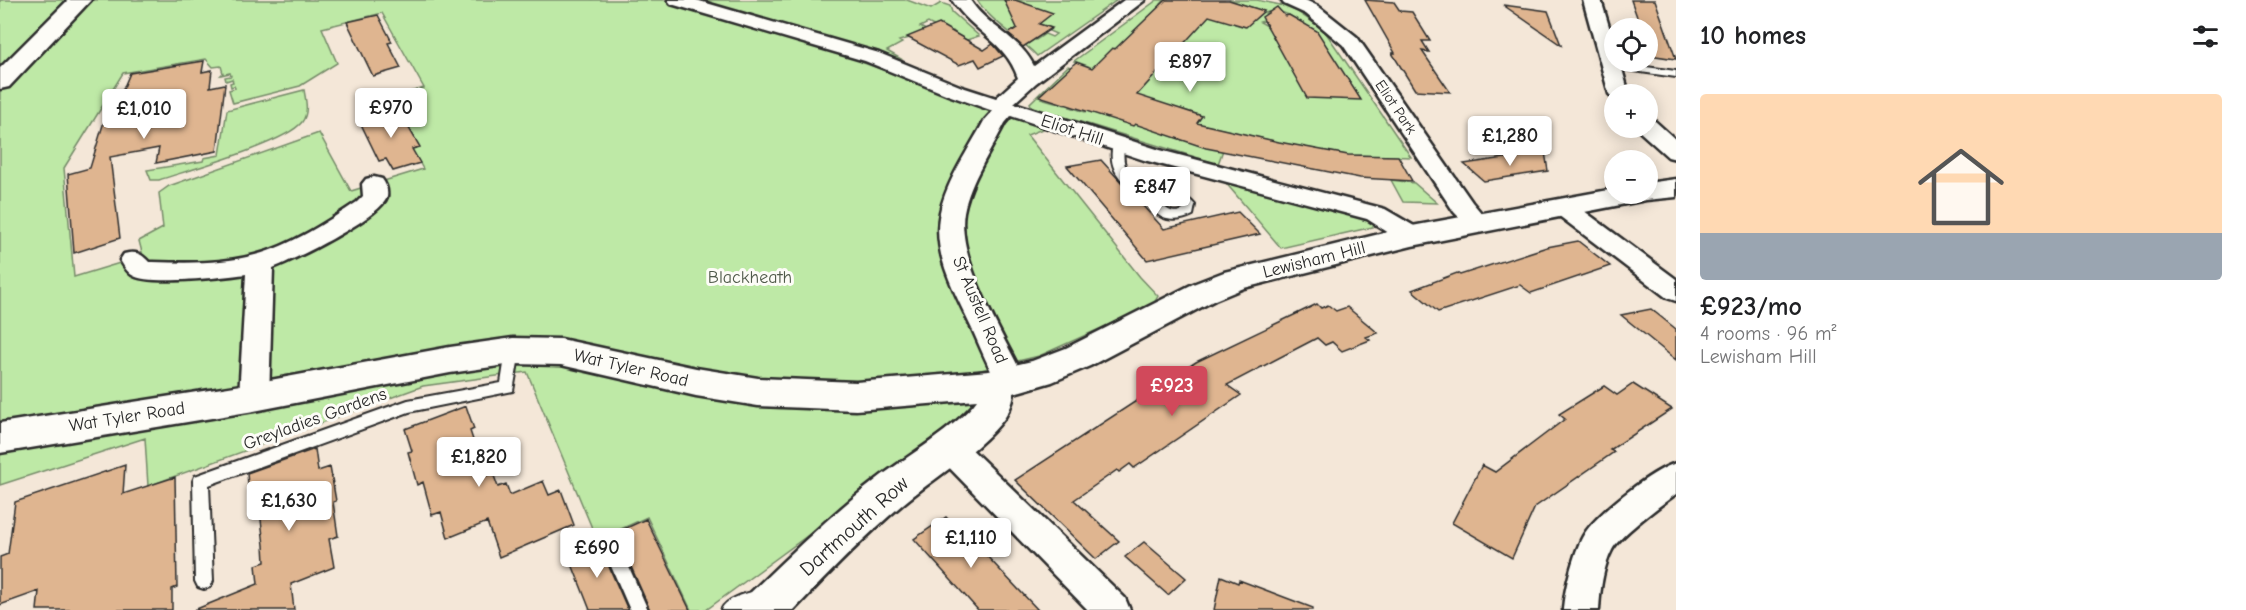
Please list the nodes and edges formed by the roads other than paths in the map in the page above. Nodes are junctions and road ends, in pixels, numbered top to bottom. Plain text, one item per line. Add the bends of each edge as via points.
1 (80, 0) edge
2 (677, 0) edge
3 (961, 0) edge
4 (1136, 0) edge
5 (1592, 0) edge
6 (1299, 2) edge
7 (731, 8) edge
8 (1604, 46) edge
9 (1658, 72) edge
10 (1676, 74) edge
11 (1029, 79) junction
12 (0, 82) edge
13 (1002, 107) junction
14 (1658, 136) edge
15 (1119, 145) junction
16 (1676, 152) edge
17 (374, 184) dead end
18 (1659, 192) edge
19 (1157, 200) dead end
20 (1563, 207) junction
21 (1477, 222) junction
22 (1412, 236) junction
23 (133, 260) dead end
24 (260, 263) junction
25 (1676, 292) edge
26 (513, 351) junction
27 (1003, 382) junction
28 (254, 397) junction
29 (0, 438) edge
30 (948, 446) junction
31 (1676, 476) edge
32 (610, 543) dead end
33 (204, 581) dead end
34 (771, 602) edge
35 (639, 610) edge
36 (730, 610) edge
37 (1112, 610) edge
38 (1581, 610) edge

1 - 12 street
2 - 7 street, Eliot Hill
3 - 11 street via 979,21 1011,44
4 - 11 street, St Austell Road
5 - 8 street
6 - 21 street, Eliot Park via 1350,41
7 - 13 street, Eliot Hill
9 - 10 lane
11 - 13 street, St Austell Road
13 - 15 street, Eliot Hill
13 - 27 street, St Austell Road via 958,194 951,237 956,261
14 - 16 street
15 - 19 lane via 1115,154 1118,168 1129,183
15 - 22 street, Eliot Hill via 1376,214
17 - 24 street via 377,193 362,210
18 - 20 street, Lewisham Hill
20 - 21 street, Lewisham Hill
20 - 25 street
21 - 22 street, Lewisham Hill
22 - 27 street, Lewisham Hill via 1236,280 1204,292 1078,357
23 - 24 street via 142,270 160,272
24 - 28 street
26 - 27 street, Wat Tyler Road via 561,352 696,382 803,396 856,396
26 - 28 street, Wat Tyler Road
26 - 33 lane, Greyladies Gardens via 508,387 408,406 201,481
27 - 30 street via 988,413
28 - 29 street, Wat Tyler Road
30 - 34 street, Dartmouth Row via 865,513
30 - 37 street
31 - 38 street via 1598,541 1582,591
32 - 35 lane
34 - 36 lane via 748,601

